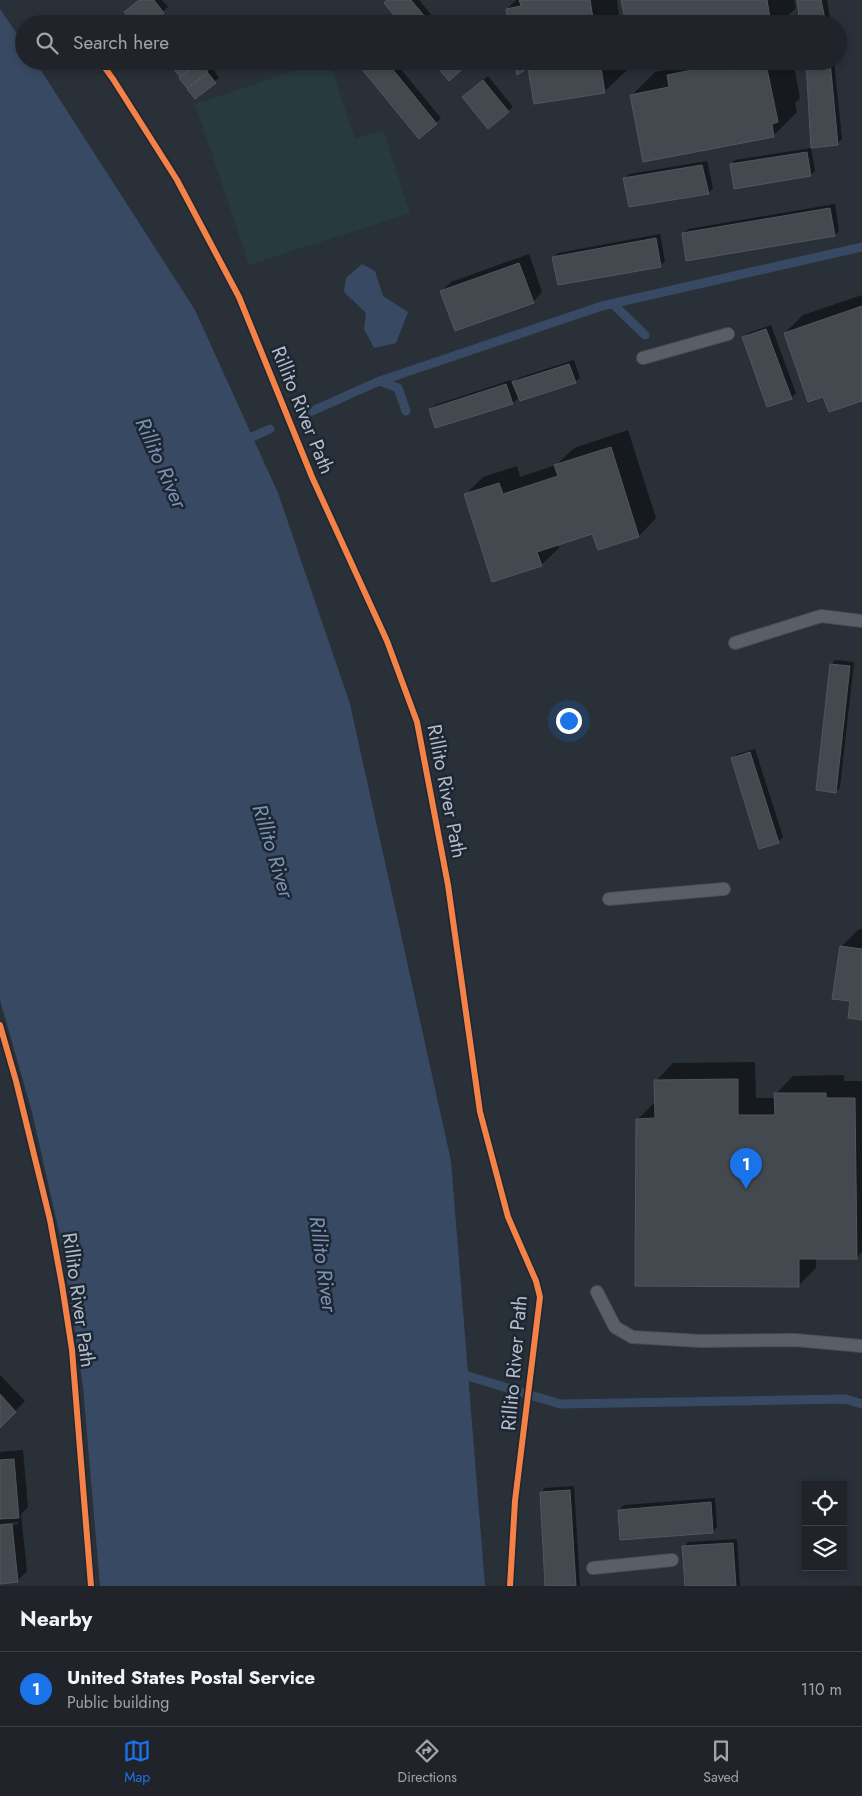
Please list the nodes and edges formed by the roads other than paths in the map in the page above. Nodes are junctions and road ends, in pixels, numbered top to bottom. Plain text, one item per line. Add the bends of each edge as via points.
1 (728, 334) dead end
2 (643, 358) dead end
3 (862, 621) edge
4 (735, 643) dead end
5 (724, 889) dead end
6 (609, 899) dead end
7 (596, 1292) dead end
8 (862, 1346) edge
9 (672, 1560) dead end
10 (593, 1568) dead end

1 - 2 lane
3 - 4 lane via 821,616
5 - 6 lane
7 - 8 lane via 615,1327 632,1337 701,1341 795,1340
9 - 10 lane

